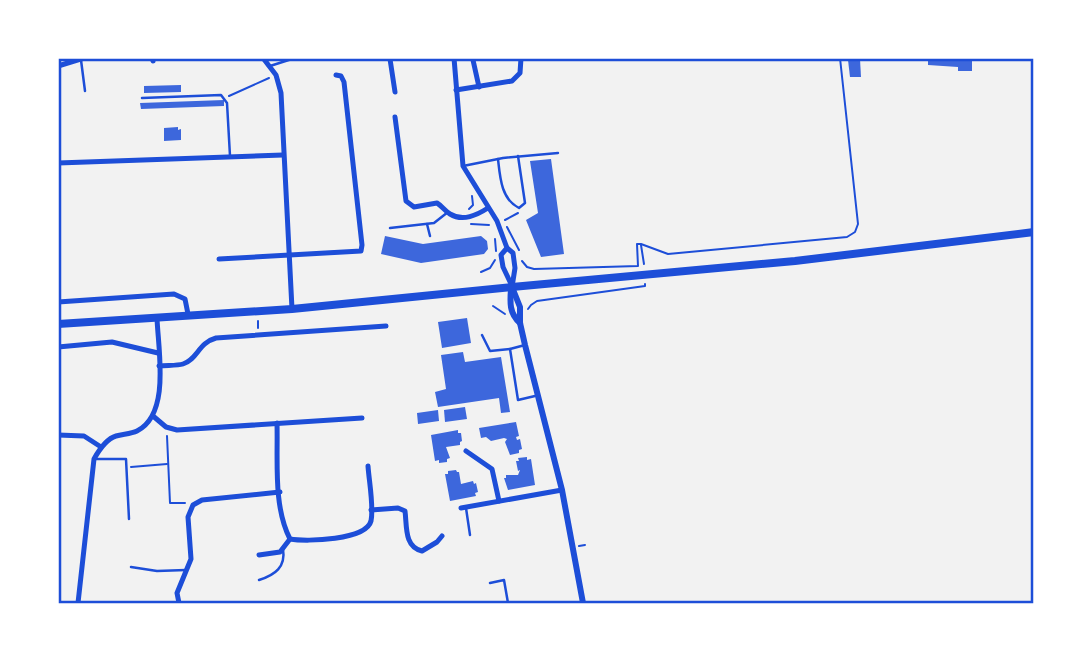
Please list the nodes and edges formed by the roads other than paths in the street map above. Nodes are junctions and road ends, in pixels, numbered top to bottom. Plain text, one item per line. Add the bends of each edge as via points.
1 (263, 58) edge
2 (295, 58) edge
3 (390, 58) edge
4 (409, 58) edge
5 (454, 58) edge
6 (521, 58) edge
7 (83, 59) edge
8 (473, 60) dead end
9 (58, 66) edge
10 (271, 66) junction
11 (336, 75) dead end
12 (480, 87) junction
13 (456, 90) junction
14 (85, 91) dead end
15 (395, 92) dead end
16 (142, 98) dead end
17 (395, 117) dead end
18 (558, 153) dead end
19 (283, 155) junction
20 (230, 156) junction
21 (518, 156) junction
22 (498, 159) junction
23 (58, 163) edge
24 (464, 166) junction
25 (488, 208) junction
26 (447, 212) junction
27 (427, 224) junction
28 (390, 228) dead end
29 (1034, 232) edge
30 (430, 236) dead end
31 (507, 248) junction
32 (289, 253) junction
33 (219, 259) dead end
34 (512, 286) junction
35 (58, 302) edge
36 (292, 309) junction
37 (188, 314) junction
38 (157, 318) junction
39 (58, 324) edge
40 (386, 327) dead end
41 (482, 335) dead end
42 (524, 345) junction
43 (58, 347) edge
44 (510, 349) junction
45 (158, 353) junction
46 (159, 366) junction
47 (539, 395) junction
48 (153, 416) junction
49 (362, 418) dead end
50 (277, 423) junction
51 (58, 435) edge
52 (101, 447) junction
53 (466, 451) dead end
54 (94, 459) junction
55 (368, 466) dead end
56 (562, 490) junction
57 (280, 492) junction
58 (499, 501) junction
59 (463, 508) joint
60 (371, 510) junction
61 (128, 519) dead end
62 (470, 535) dead end
63 (442, 536) dead end
64 (290, 539) junction
65 (283, 549) junction
66 (259, 555) dead end
67 (131, 567) dead end
68 (186, 570) junction
69 (259, 580) dead end
70 (490, 583) dead end
71 (78, 603) edge
72 (179, 603) edge
73 (508, 603) edge
74 (583, 603) edge

1 - 10 street
2 - 10 lane
3 - 4 street
3 - 15 street
5 - 13 street
6 - 12 street via 516,78
7 - 9 street
7 - 14 lane
8 - 12 street
10 - 19 street via 281,93
11 - 32 street via 344,82 361,251
12 - 13 street
13 - 24 street
16 - 20 lane via 221,94
17 - 26 street via 406,201 414,207 437,203
18 - 21 lane
19 - 20 street
19 - 32 street
20 - 23 street
21 - 22 lane
21 - 22 lane via 525,203 519,208 501,185
22 - 24 lane
24 - 25 street
25 - 26 street via 468,217
25 - 31 street
26 - 27 lane
27 - 28 lane
27 - 30 lane
29 - 34 main road via 795,261
31 - 34 street via 513,253 515,268
31 - 34 street via 501,255
32 - 33 street
32 - 36 street
34 - 36 main road
34 - 42 street via 520,307
35 - 37 street via 173,295 185,299
36 - 37 main road
37 - 38 main road
38 - 39 main road
38 - 45 street
40 - 46 street via 216,338 206,341 184,364
41 - 44 lane via 490,351
42 - 44 lane
42 - 47 street
43 - 45 street via 112,342
44 - 47 lane via 518,400
45 - 46 street
46 - 48 street via 159,402
47 - 56 street
48 - 50 street via 177,430
48 - 52 street via 147,425 113,437
49 - 50 street
50 - 57 street
51 - 52 street via 84,436
52 - 54 street
53 - 58 street via 492,469
54 - 61 lane via 126,459
54 - 71 street
55 - 60 street
56 - 58 street
56 - 74 street
57 - 64 street via 284,528
57 - 68 street via 192,505 188,517 191,559
58 - 59 street
59 - 62 lane
60 - 63 street via 405,511 408,542 414,550 422,551
60 - 64 street via 371,522 358,535
64 - 65 street
65 - 66 street
65 - 69 lane via 279,570
67 - 68 lane
68 - 72 street via 177,593
70 - 73 lane via 504,580

